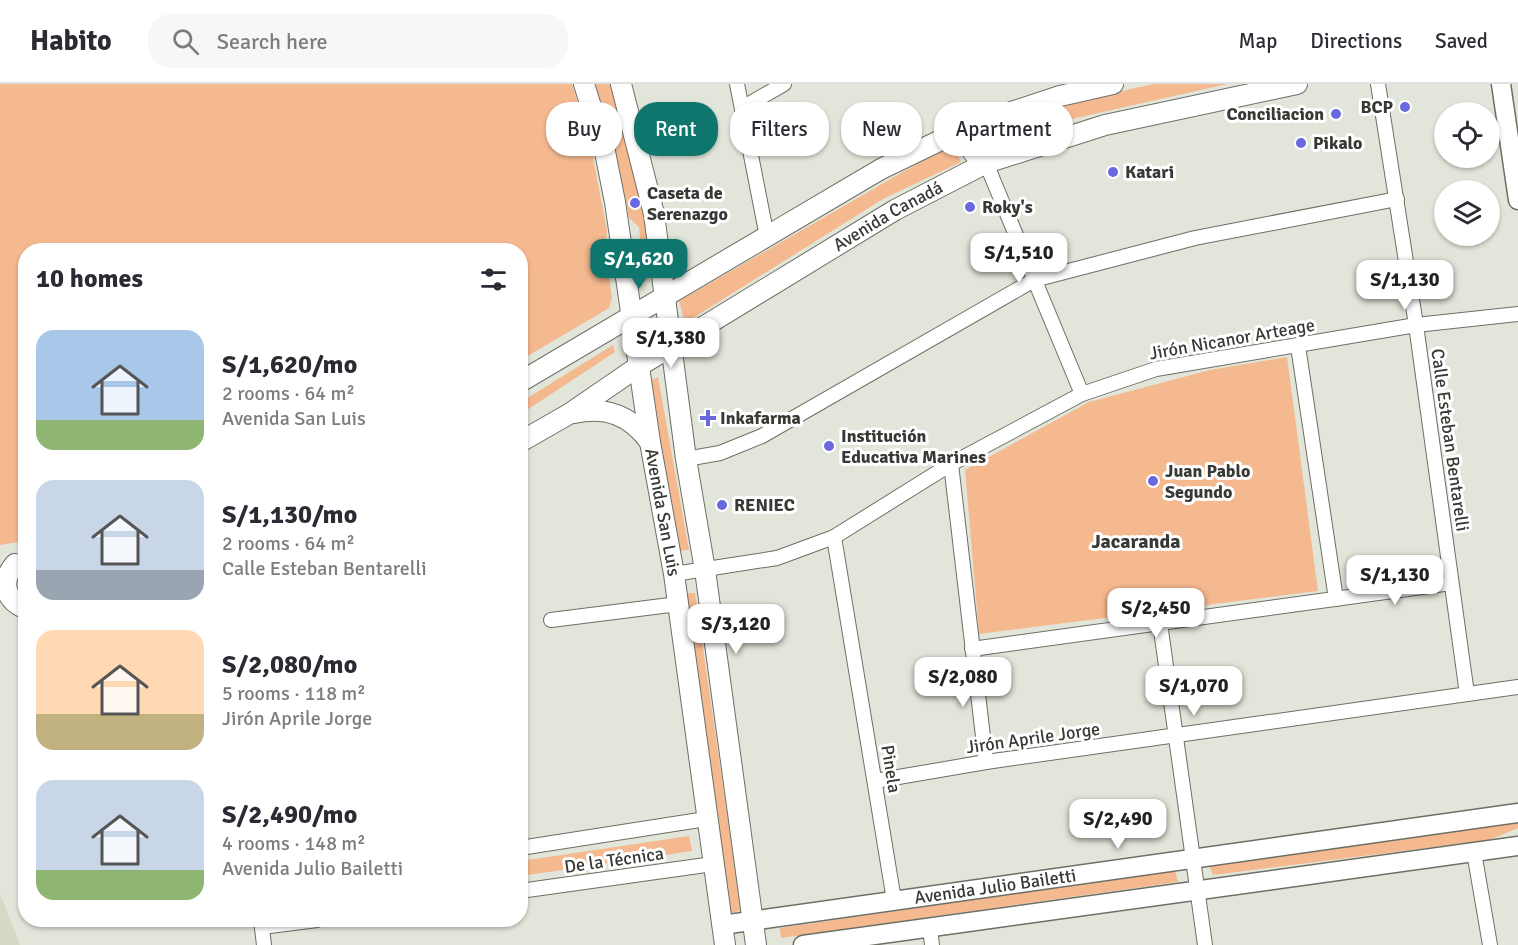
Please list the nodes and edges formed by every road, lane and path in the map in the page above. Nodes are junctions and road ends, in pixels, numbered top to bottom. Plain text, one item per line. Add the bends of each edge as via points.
1 (584, 84) edge
2 (621, 84) edge
3 (736, 84) edge
4 (784, 84) edge
5 (1113, 84) edge
6 (1297, 84) edge
7 (1378, 84) edge
8 (1501, 84) edge
9 (740, 102) edge
10 (752, 102) edge
11 (1042, 102) edge
12 (934, 143) edge
13 (751, 156) edge
14 (976, 156) edge
15 (986, 163) junction
16 (1397, 200) junction
17 (1518, 200) edge
18 (767, 237) junction
19 (1034, 280) junction
20 (665, 296) junction
21 (1518, 314) edge
22 (632, 317) junction
23 (1416, 325) junction
24 (1298, 346) junction
25 (671, 347) junction
26 (639, 366) junction
27 (528, 377) edge
28 (1082, 394) junction
29 (569, 414) junction
30 (528, 437) edge
31 (650, 442) junction
32 (686, 459) junction
33 (951, 464) junction
34 (834, 537) junction
35 (14, 564) edge
36 (705, 570) junction
37 (674, 574) junction
38 (1451, 583) junction
39 (1336, 599) junction
40 (18, 603) edge
41 (678, 604) junction
42 (18, 608) edge
43 (0, 611) edge
44 (551, 620) dead end
45 (1160, 623) junction
46 (972, 649) junction
47 (1518, 687) edge
48 (1467, 694) junction
49 (1175, 735) junction
50 (987, 762) junction
51 (875, 781) junction
52 (1518, 813) edge
53 (706, 819) junction
54 (1518, 846) edge
55 (528, 847) edge
56 (1474, 852) junction
57 (1194, 858) junction
58 (713, 864) junction
59 (528, 890) edge
60 (1198, 890) junction
61 (894, 900) junction
62 (752, 921) junction
63 (722, 925) junction
64 (262, 927) edge
65 (931, 936) edge
66 (264, 945) edge
67 (725, 945) edge
68 (756, 945) edge
69 (803, 945) edge
70 (1205, 945) edge
71 (1490, 945) edge

1 - 22 main road, Avenida San Luis via 605,152
2 - 20 main road, Avenida San Luis via 654,214
3 - 9 street
4 - 10 street
5 - 11 main road
6 - 15 main road, Avenida Canadá via 1105,125
7 - 16 street, Calle Esteban Bentarelli
8 - 17 street
12 - 18 main road via 881,169
13 - 18 street
14 - 15 main road
15 - 19 street
15 - 25 main road, Avenida Canadá via 895,210
16 - 19 street via 1195,238
16 - 23 street, Calle Esteban Bentarelli
18 - 20 main road
19 - 28 street
19 - 32 street via 762,436 720,453
20 - 22 main road
20 - 25 main road, Avenida San Luis
21 - 23 street, Jirón Nicanor Arteage
22 - 26 main road, Avenida San Luis
22 - 27 main road
23 - 24 street, Jirón Nicanor Arteage
23 - 38 street, Calle Esteban Bentarelli
24 - 28 street, Jirón Nicanor Arteage via 1156,369
24 - 39 street
25 - 26 main road, Avenida Canadá
25 - 32 main road, Avenida San Luis
26 - 29 main road, Avenida Canadá
26 - 31 main road, Avenida San Luis
28 - 33 street, Jirón Nicanor Arteage
29 - 30 main road, Avenida Canadá
29 - 31 main road via 592,409 615,413 629,420
31 - 37 main road, Avenida San Luis
32 - 36 main road, Avenida San Luis
33 - 34 street, Jirón Nicanor Arteage
33 - 46 street
34 - 36 street, Jirón Nicanor Arteage via 777,558
34 - 51 street, Pinela
35 - 40 main road via 6,590
36 - 37 street, Jirón Nicanor Arteage
36 - 62 main road, Avenida San Luis
37 - 41 main road, Avenida San Luis
38 - 39 street
38 - 48 street, Calle Esteban Bentarelli
39 - 45 street
41 - 44 street
41 - 53 main road, Avenida San Luis
42 - 43 main road
45 - 46 street
45 - 49 street
46 - 50 street
47 - 48 street, Jirón Aprile Jorge
48 - 49 street, Jirón Aprile Jorge
49 - 50 street, Jirón Aprile Jorge
49 - 57 street
50 - 51 street, Jirón Aprile Jorge
51 - 61 street, Pinela
52 - 57 street, Avenida Julio Bailetti
53 - 55 street, De la Técnica
53 - 58 main road, Avenida San Luis
54 - 56 street, Avenida Julio Bailetti
56 - 60 street, Avenida Julio Bailetti
56 - 71 street
57 - 60 street
57 - 61 street, Avenida Julio Bailetti
58 - 59 street, De la Técnica
58 - 63 main road, Avenida San Luis
60 - 65 street, Avenida Julio Bailetti
60 - 70 street
61 - 62 street, Avenida Julio Bailetti
62 - 63 street, Avenida Julio Bailetti
62 - 68 main road, Avenida San Luis
63 - 67 main road, Avenida San Luis
64 - 66 street
65 - 69 street, Avenida Julio Bailetti

